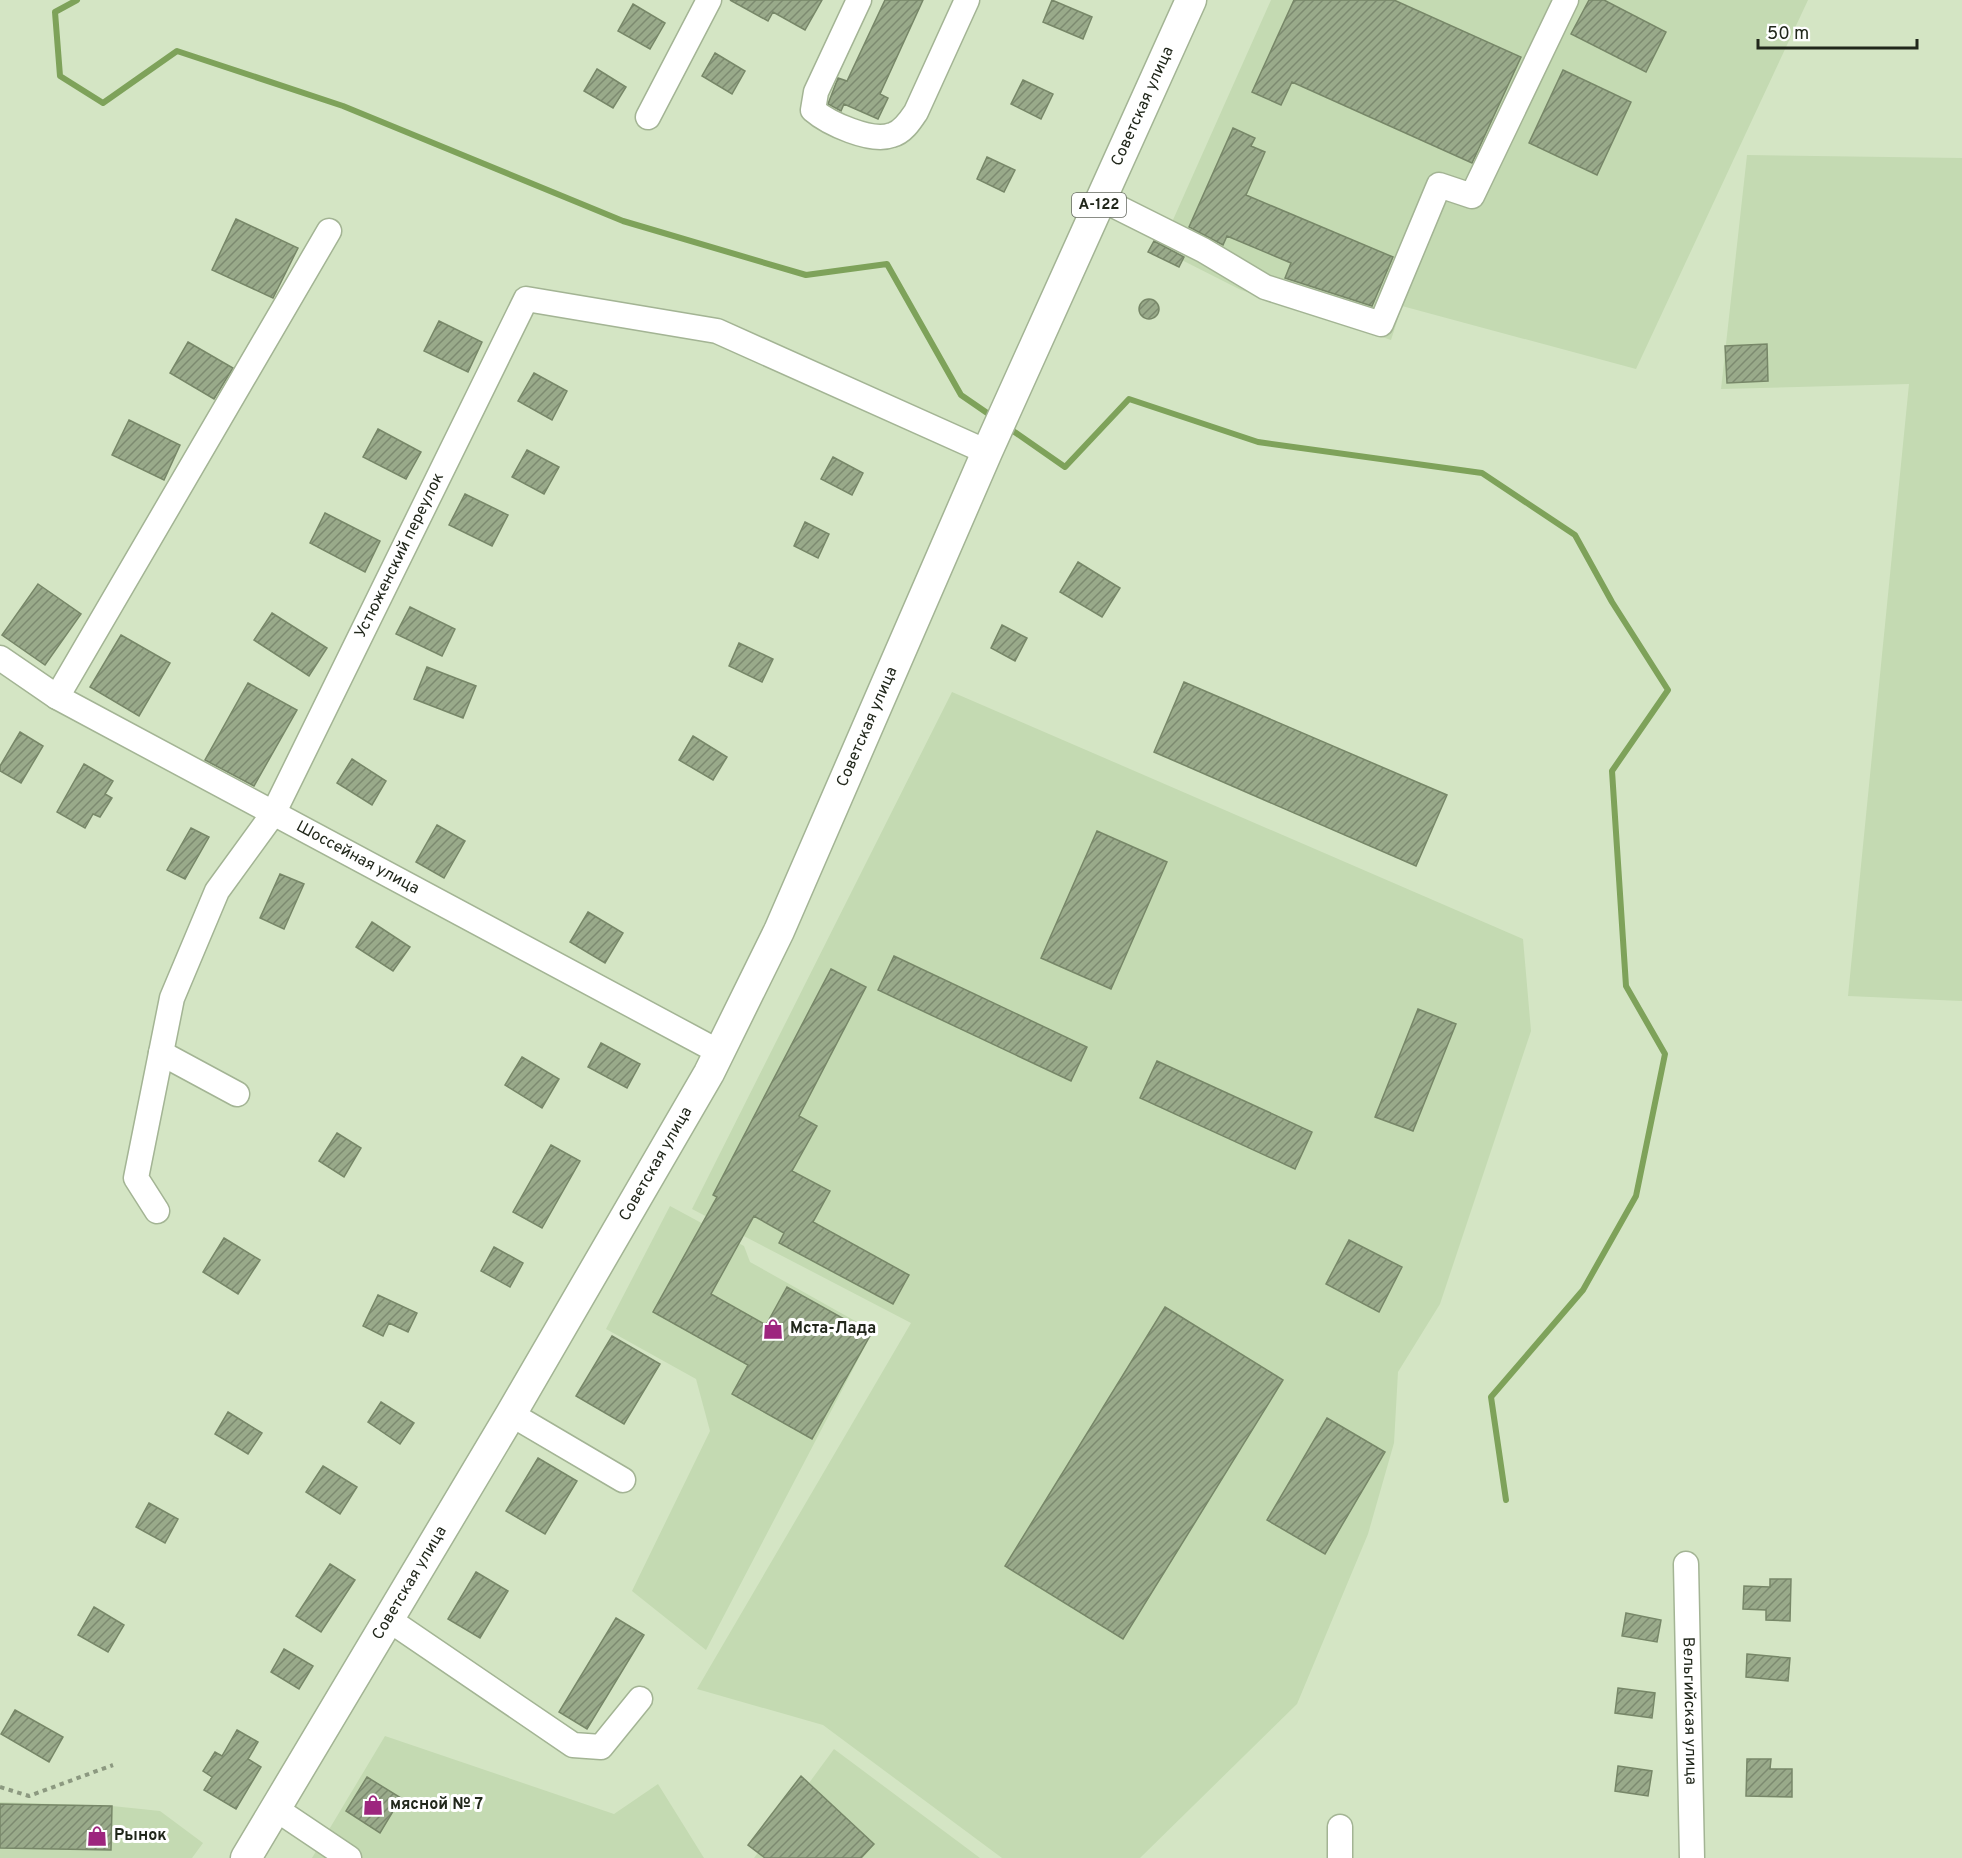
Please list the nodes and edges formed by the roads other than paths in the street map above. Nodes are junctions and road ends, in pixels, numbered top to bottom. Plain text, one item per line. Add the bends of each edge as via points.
1 (709, 0) edge
2 (859, 0) edge
3 (967, 0) edge
4 (1191, 0) edge
5 (1566, 0) edge
6 (648, 117) dead end
7 (1101, 199) junction
8 (329, 231) dead end
9 (996, 432) junction
10 (0, 658) edge
11 (57, 697) junction
12 (273, 814) junction
13 (719, 1052) junction
14 (161, 1053) junction
15 (237, 1094) dead end
16 (157, 1211) dead end
17 (511, 1414) junction
18 (623, 1480) dead end
19 (1686, 1564) dead end
20 (388, 1619) junction
21 (640, 1699) dead end
22 (276, 1809) junction
23 (1340, 1827) dead end
24 (246, 1858) edge
25 (349, 1858) edge
26 (1340, 1858) edge
27 (1692, 1858) edge

1 - 6 street
2 - 3 street via 816,92 813,110 824,120 868,136 891,136 904,128 916,112
4 - 7 main road, Советская улица / А-122
5 - 7 street via 1472,196 1439,185 1381,324 1265,287 1203,250
7 - 9 main road, Советская улица / А-122
8 - 11 street
9 - 12 street, Устюженский переулок via 717,331 526,299
9 - 13 main road, Советская улица via 779,931
10 - 11 street, Шоссейная улица
11 - 12 street, Шоссейная улица
12 - 13 street, Шоссейная улица
12 - 14 street, Устюженский переулок via 217,891 172,998
13 - 17 main road, Советская улица
14 - 15 street
14 - 16 street, Устюженский переулок via 136,1178
17 - 18 street
17 - 20 main road, Советская улица
19 - 27 street, Вельгийская улица
20 - 21 street via 573,1745 601,1747
20 - 22 main road, Советская улица
22 - 24 main road, Советская улица
22 - 25 street
23 - 26 street

